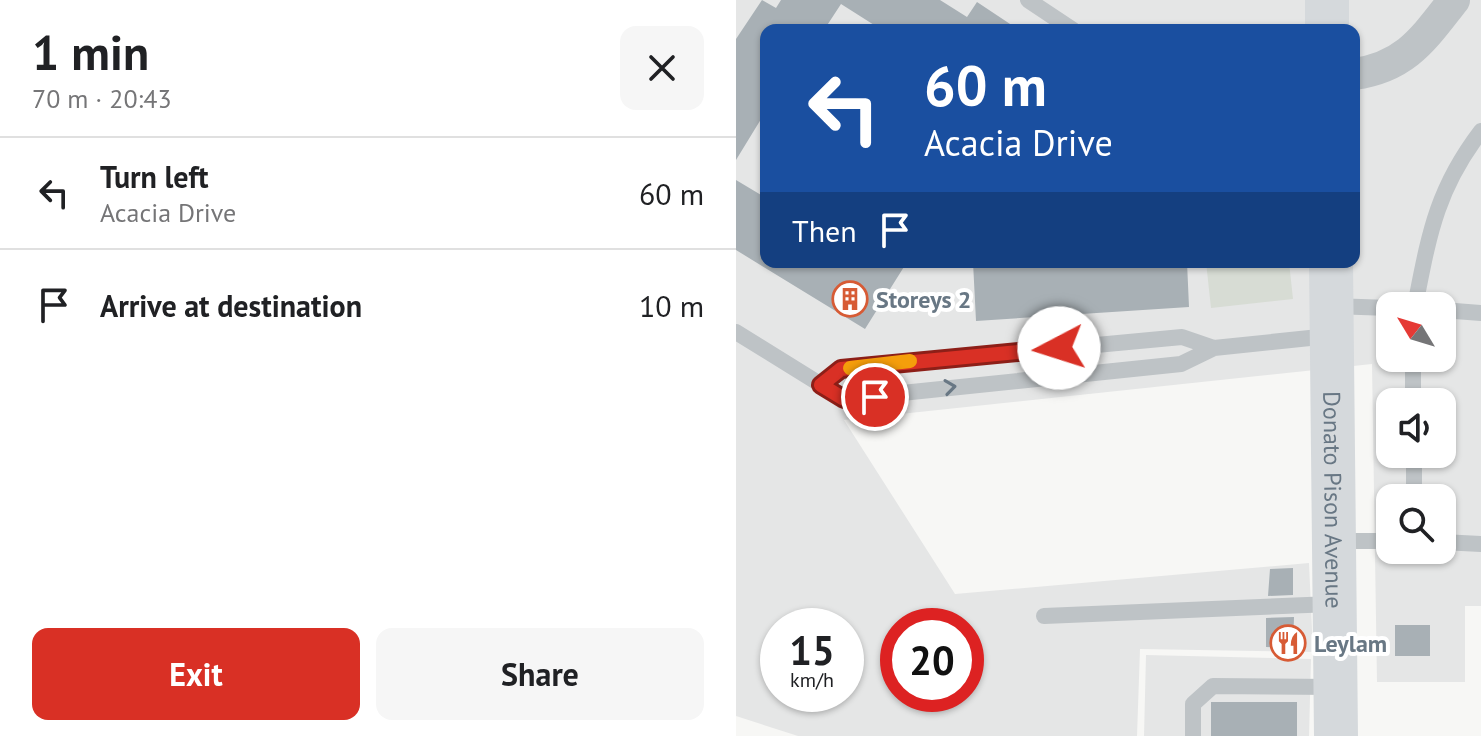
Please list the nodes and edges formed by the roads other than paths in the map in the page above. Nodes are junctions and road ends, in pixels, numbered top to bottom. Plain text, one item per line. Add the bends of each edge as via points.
1 (1028, 0) edge
2 (1327, 0) edge
3 (1454, 0) edge
4 (1064, 24) edge
5 (1327, 24) edge
6 (1360, 73) edge
7 (1481, 131) edge
8 (1331, 268) edge
9 (1418, 292) edge
10 (1376, 311) edge
11 (1456, 311) edge
12 (1481, 313) edge
13 (1331, 321) junction
14 (736, 332) edge
15 (1214, 348) junction
16 (821, 385) junction
17 (1334, 541) junction
18 (1376, 541) edge
19 (1456, 543) edge
20 (1481, 544) edge
21 (1334, 604) junction
22 (1044, 616) dead end
23 (1335, 687) junction
24 (1193, 736) edge
25 (1336, 736) edge

1 - 4 lane
2 - 5 main road
3 - 6 street via 1412,53
7 - 9 lane via 1442,191
8 - 13 main road, Donato Pison Avenue
10 - 13 lane
11 - 12 lane
13 - 15 lane
13 - 17 main road, Donato Pison Avenue
14 - 16 lane
15 - 16 lane via 1182,337 904,361 841,369
16 -> 15 lane via 844,399 906,394 1181,364
17 - 18 lane
17 - 21 main road, Donato Pison Avenue
19 - 20 lane
21 - 22 lane
21 - 23 main road, Donato Pison Avenue
23 - 24 lane via 1213,686 1193,704
23 - 25 main road, Donato Pison Avenue

